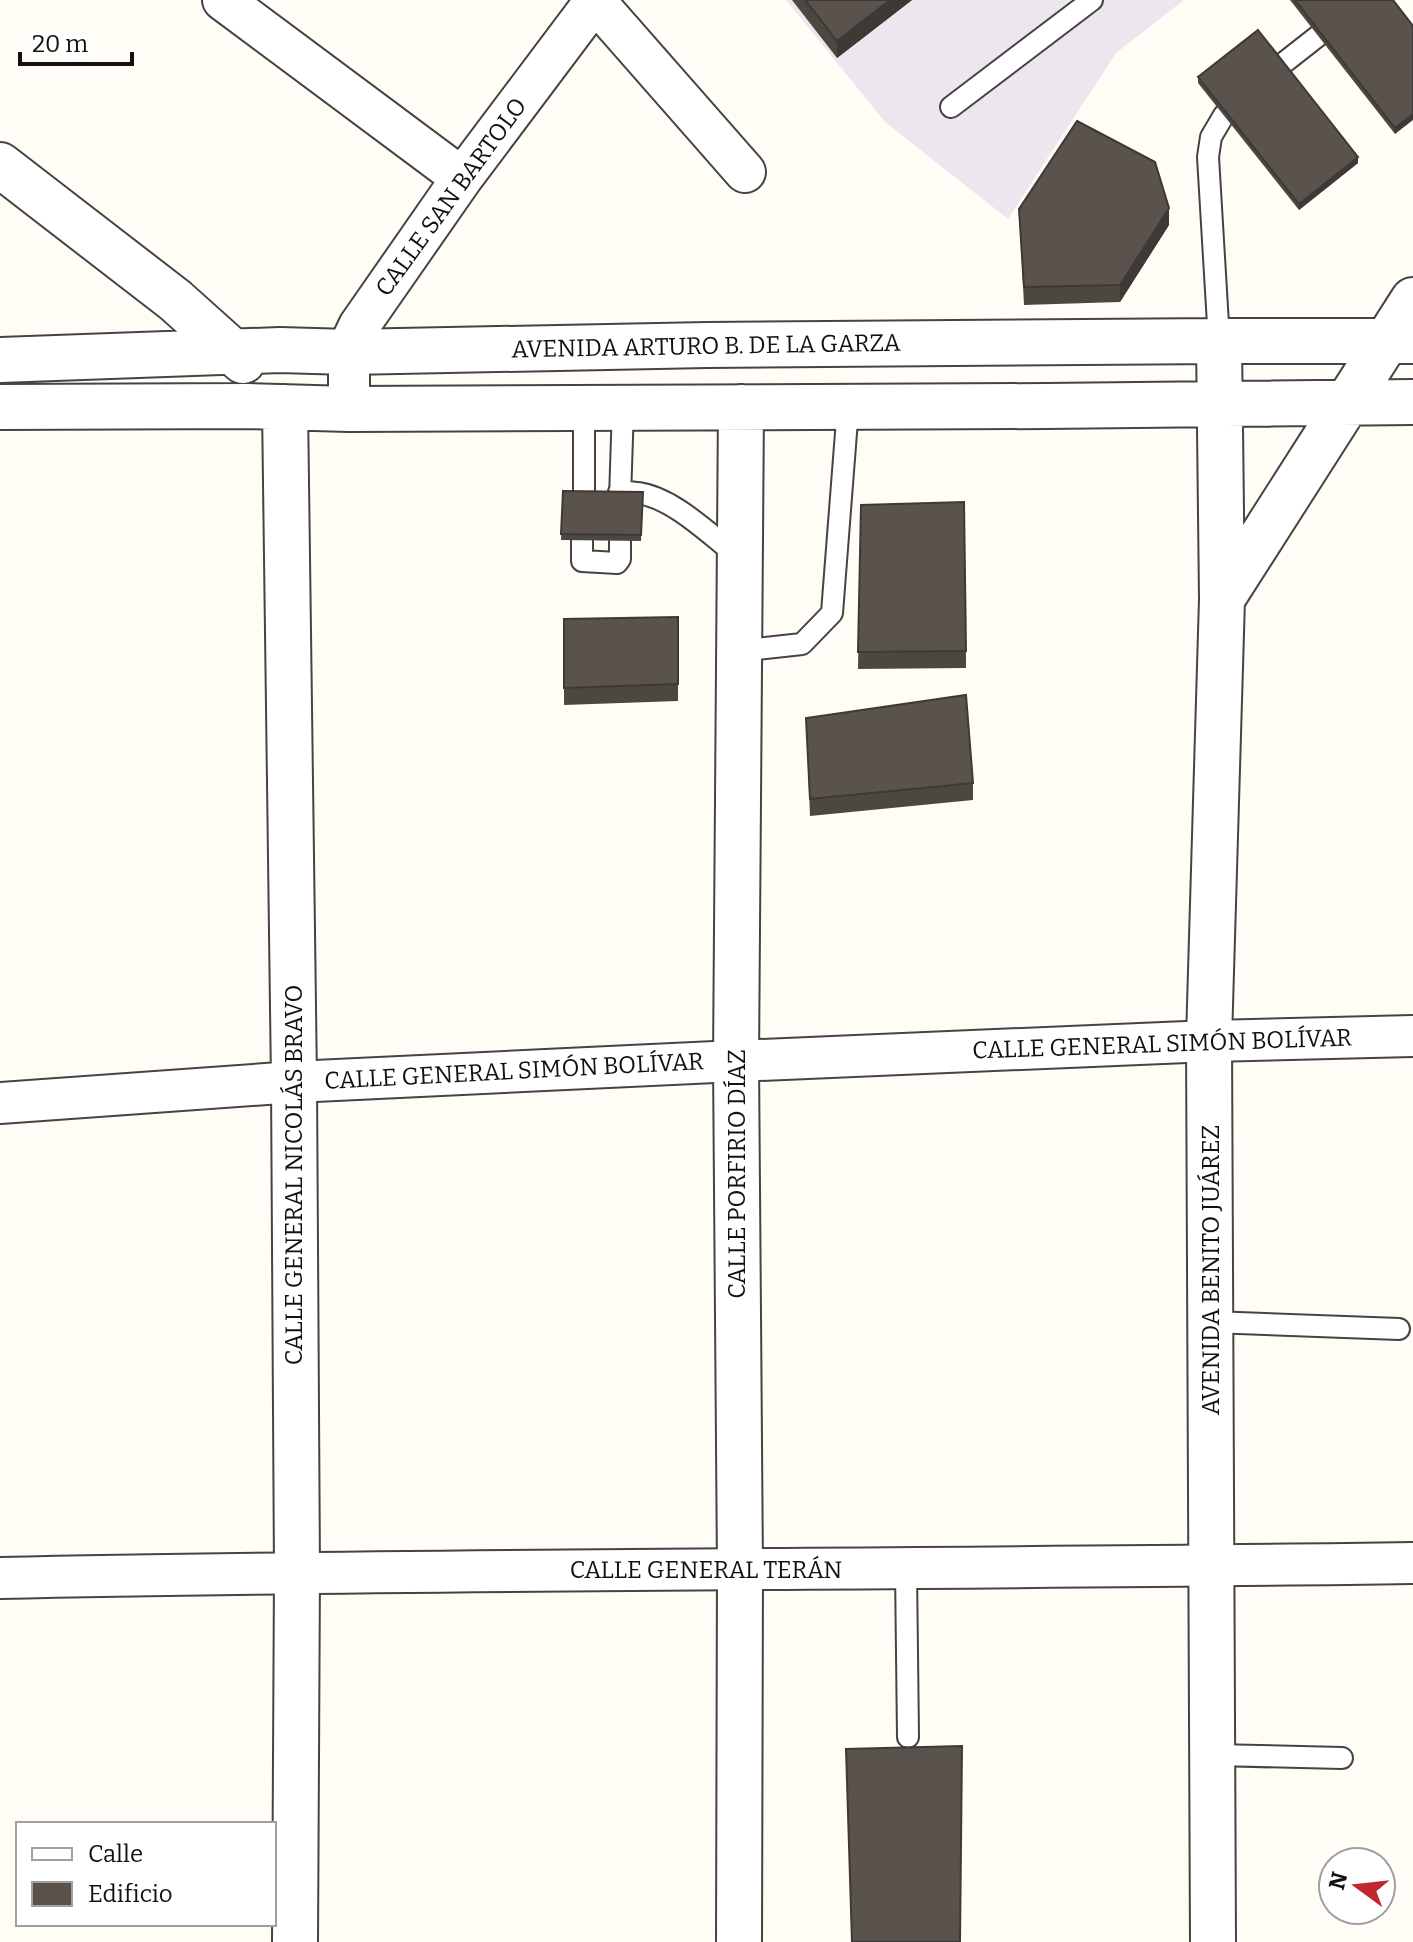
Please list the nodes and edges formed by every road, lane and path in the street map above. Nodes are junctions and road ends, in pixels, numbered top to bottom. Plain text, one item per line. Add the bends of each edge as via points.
1 (223, 0) edge
2 (595, 0) edge
3 (1092, 0) edge
4 (1318, 36) edge
5 (1281, 65) edge
6 (951, 107) dead end
7 (1224, 115) edge
8 (0, 165) edge
9 (745, 172) dead end
10 (462, 178) junction
11 (1413, 300) edge
12 (1219, 341) junction
13 (1400, 342) edge
14 (233, 351) junction
15 (349, 352) junction
16 (0, 360) edge
17 (1349, 402) junction
18 (1413, 402) edge
19 (1219, 404) junction
20 (0, 407) edge
21 (285, 407) junction
22 (603, 407) junction
23 (741, 407) junction
24 (848, 407) junction
25 (349, 409) junction
26 (584, 497) edge
27 (582, 540) edge
28 (620, 541) edge
29 (739, 558) junction
30 (1222, 599) junction
31 (738, 651) junction
32 (1413, 1036) edge
33 (1210, 1041) junction
34 (736, 1061) junction
35 (294, 1082) junction
36 (0, 1103) edge
37 (1211, 1322) junction
38 (1399, 1329) dead end
39 (1413, 1563) edge
40 (1213, 1566) junction
41 (906, 1569) junction
42 (740, 1570) junction
43 (297, 1572) junction
44 (0, 1578) edge
45 (908, 1737) dead end
46 (1213, 1755) junction
47 (1342, 1758) dead end
48 (295, 1942) edge
49 (739, 1942) edge
50 (1213, 1942) edge

1 - 10 street
2 - 9 street, CALLE SAN BARTOLO
2 - 10 street, CALLE SAN BARTOLO
3 - 6 lane
4 - 5 lane
7 - 12 lane via 1211,137 1208,157
8 - 14 street
10 - 15 street, CALLE SAN BARTOLO via 359,326
11 - 13 street
12 - 13 street, AVENIDA ARTURO B. DE LA GARZA
12 - 15 street, AVENIDA ARTURO B. DE LA GARZA
12 - 19 street, AVENIDA BENITO JUÁREZ
13 - 17 street
14 - 15 street, AVENIDA ARTURO B. DE LA GARZA
14 - 16 street, AVENIDA ARTURO B. DE LA GARZA
14 - 21 street
15 - 25 street, CALLE SAN BARTOLO
17 - 18 street
17 - 19 street
17 - 30 street
19 - 24 street
19 - 30 street, AVENIDA BENITO JUÁREZ
20 - 21 street
21 - 25 street
21 - 35 street, CALLE GENERAL NICOLÁS BRAVO
22 - 23 street
22 - 25 street
22 - 26 lane
22 - 29 lane via 620,495 638,493 673,506
23 - 24 street
23 - 29 street, CALLE PORFIRIO DÍAZ
24 - 31 lane via 832,613 802,644
27 - 28 lane via 582,561 617,563
29 - 31 street, CALLE PORFIRIO DÍAZ
30 - 33 street, AVENIDA BENITO JUÁREZ
31 - 34 street, CALLE PORFIRIO DÍAZ
32 - 33 street, CALLE GENERAL SIMÓN BOLÍVAR
33 - 34 street, CALLE GENERAL SIMÓN BOLÍVAR
33 - 37 street, AVENIDA BENITO JUÁREZ
34 - 35 street, CALLE GENERAL SIMÓN BOLÍVAR
34 - 42 street, CALLE PORFIRIO DÍAZ
35 - 36 street, CALLE GENERAL SIMÓN BOLÍVAR
35 - 43 street, CALLE GENERAL NICOLÁS BRAVO
37 - 38 lane
37 - 40 street, AVENIDA BENITO JUÁREZ
39 - 40 street, CALLE GENERAL TERÁN
40 - 41 street, CALLE GENERAL TERÁN
40 - 46 street, AVENIDA BENITO JUÁREZ
41 - 42 street, CALLE GENERAL TERÁN
41 - 45 lane
42 - 43 street, CALLE GENERAL TERÁN
42 - 49 street, CALLE PORFIRIO DÍAZ
43 - 44 street, CALLE GENERAL TERÁN
43 - 48 street, CALLE GENERAL NICOLÁS BRAVO
46 - 47 lane
46 - 50 street, AVENIDA BENITO JUÁREZ

